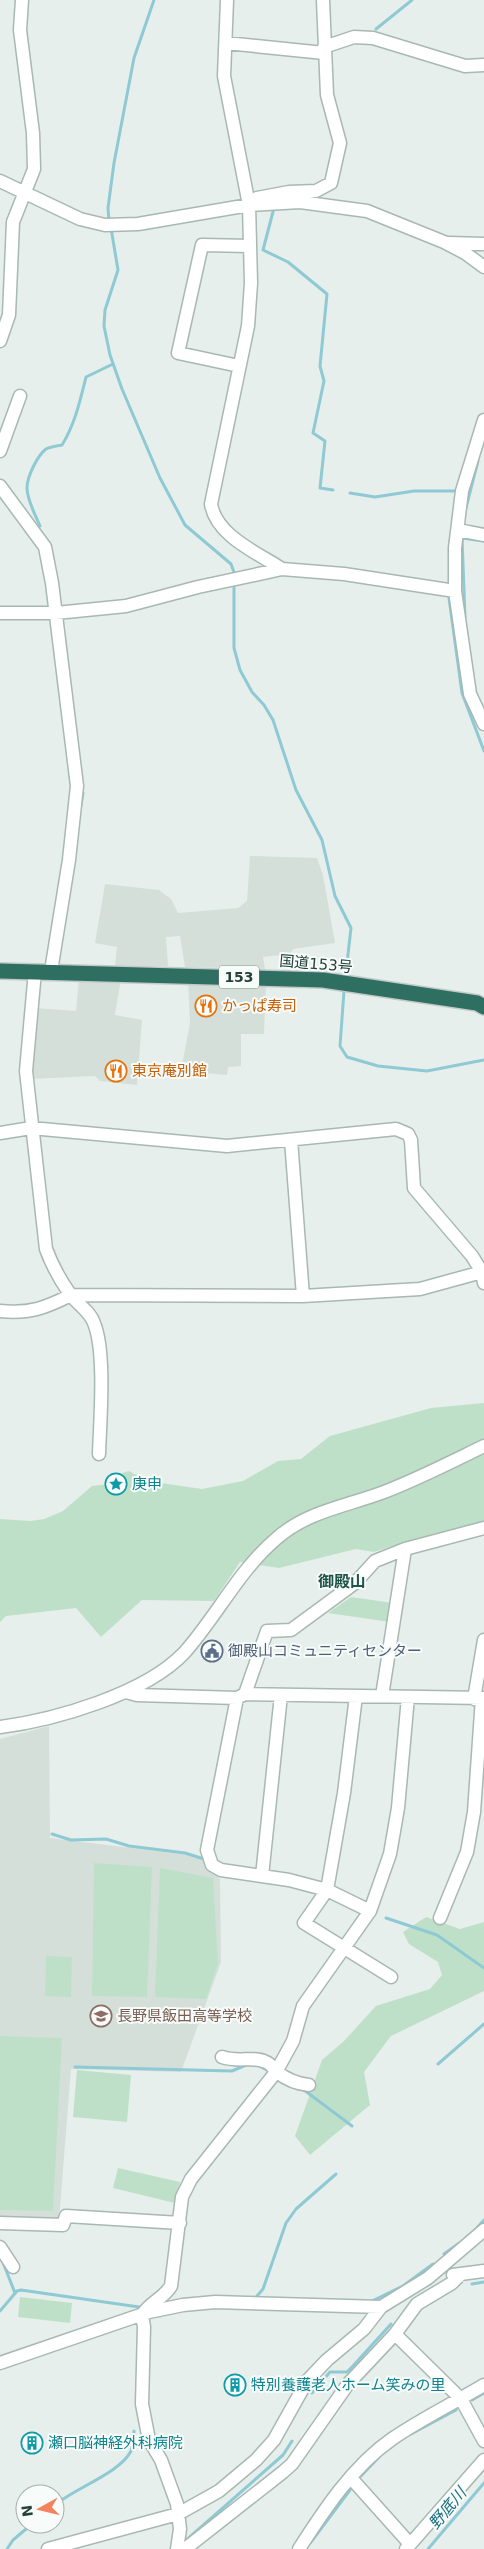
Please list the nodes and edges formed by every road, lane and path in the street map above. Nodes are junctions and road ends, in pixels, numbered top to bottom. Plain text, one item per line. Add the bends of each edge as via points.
1 (22, 0) edge
2 (227, 0) edge
3 (323, 0) edge
4 (226, 43) junction
5 (324, 50) junction
6 (484, 65) edge
7 (0, 181) edge
8 (25, 194) junction
9 (248, 202) junction
10 (444, 242) junction
11 (484, 244) edge
12 (250, 246) junction
13 (484, 267) edge
14 (0, 341) edge
15 (239, 366) junction
16 (20, 396) dead end
17 (484, 420) edge
18 (0, 451) edge
19 (0, 486) edge
20 (458, 530) junction
21 (484, 535) edge
22 (282, 569) junction
23 (455, 591) junction
24 (0, 613) edge
25 (56, 614) junction
26 (484, 724) edge
27 (0, 971) edge
28 (35, 971) junction
29 (51, 971) junction
30 (482, 1003) edge
31 (31, 1128) junction
32 (0, 1133) edge
33 (291, 1140) junction
34 (483, 1278) edge
35 (71, 1295) junction
36 (303, 1296) junction
37 (0, 1311) edge
38 (484, 1446) edge
39 (99, 1454) dead end
40 (484, 1528) edge
41 (405, 1549) junction
42 (484, 1640) edge
43 (126, 1692) junction
44 (281, 1695) junction
45 (241, 1696) junction
46 (356, 1696) junction
47 (382, 1696) junction
48 (408, 1697) junction
49 (480, 1699) edge
50 (0, 1727) edge
51 (262, 1876) junction
52 (326, 1890) junction
53 (370, 1911) junction
54 (440, 1918) dead end
55 (343, 1947) junction
56 (391, 1977) dead end
57 (222, 2057) dead end
58 (276, 2072) junction
59 (309, 2085) dead end
60 (0, 2223) edge
61 (180, 2223) junction
62 (484, 2230) edge
63 (0, 2247) edge
64 (13, 2267) dead end
65 (484, 2271) edge
66 (460, 2275) junction
67 (428, 2278) junction
68 (381, 2307) junction
69 (142, 2315) junction
70 (395, 2334) junction
71 (0, 2363) edge
72 (484, 2385) edge
73 (461, 2399) junction
74 (484, 2441) edge
75 (484, 2460) edge
76 (351, 2478) junction
77 (178, 2514) junction
78 (408, 2546) edge
79 (48, 2549) edge
80 (177, 2549) edge
81 (185, 2549) edge
82 (299, 2549) edge

1 - 8 street via 20,30 33,133 34,169
2 - 4 street
3 - 5 street
4 - 5 street
4 - 9 street via 224,76
5 - 6 street via 354,37 373,38 465,66
5 - 9 street via 326,95 340,143 331,183 316,191 289,192
7 - 8 street
8 - 9 street via 80,219 111,224 138,224
8 - 14 street via 13,222 9,315
9 - 10 street via 300,202 367,211
9 - 12 street
10 - 11 street
10 - 13 street
12 - 15 street via 248,326
12 - 15 street via 202,245 178,353
15 - 22 street via 212,497 212,513 226,532
16 - 18 street
17 - 20 street via 462,491
19 - 25 street via 45,547
20 - 21 street
20 - 23 street
22 - 23 street via 344,574
22 - 25 street via 126,606
23 - 26 street via 470,694
24 - 25 street
25 - 29 street via 77,786
27 - 28 highway, 国道153号 / 153
28 - 29 highway, 国道153号 / 153
28 - 31 street via 26,1071
29 - 30 highway, 国道153号 / 153 via 330,981
31 - 32 street
31 - 33 street via 227,1146
31 - 35 street via 46,1250
33 - 34 street via 396,1129 408,1134 414,1188
33 - 36 street
34 - 36 street via 420,1289
35 - 36 street
35 - 37 street via 38,1310
35 - 39 street via 94,1323 100,1373
38 - 43 street via 382,1493 324,1509 277,1537 245,1571 184,1652 170,1665
40 - 41 street
41 - 45 street via 375,1560 355,1583 291,1630 267,1631
41 - 47 street
42 - 49 street
43 - 45 street via 138,1695
43 - 50 street via 59,1716
44 - 45 street
44 - 46 street
44 - 51 street
45 - 51 street via 207,1850 212,1865 221,1870
46 - 47 street
46 - 52 street via 344,1793
47 - 48 street
48 - 49 street
48 - 53 street via 398,1808 390,1854
49 - 54 street via 474,1812 467,1852
51 - 52 street
52 - 53 street
52 - 55 street via 304,1923
53 - 55 street
55 - 56 street
55 - 58 street via 304,2006 293,2041
57 - 58 street via 235,2061 255,2059 269,2064
58 - 59 street
58 - 61 street via 191,2179 182,2197
60 - 61 street via 63,2225 66,2216
61 - 69 street via 171,2286 165,2296 148,2305
62 - 67 street
63 - 64 street
65 - 66 street
66 - 67 street
66 - 70 street via 416,2304
67 - 68 street
68 - 69 street via 199,2303
68 - 77 street via 364,2329 307,2381 274,2440 256,2460 218,2491
69 - 71 street
69 - 77 street via 142,2404 149,2440 161,2460
70 - 73 street
70 - 81 street via 348,2384 292,2464
72 - 73 street
73 - 74 street
73 - 76 street via 392,2438
75 - 78 street
76 - 78 street
76 - 82 street
77 - 79 street
77 - 80 street

